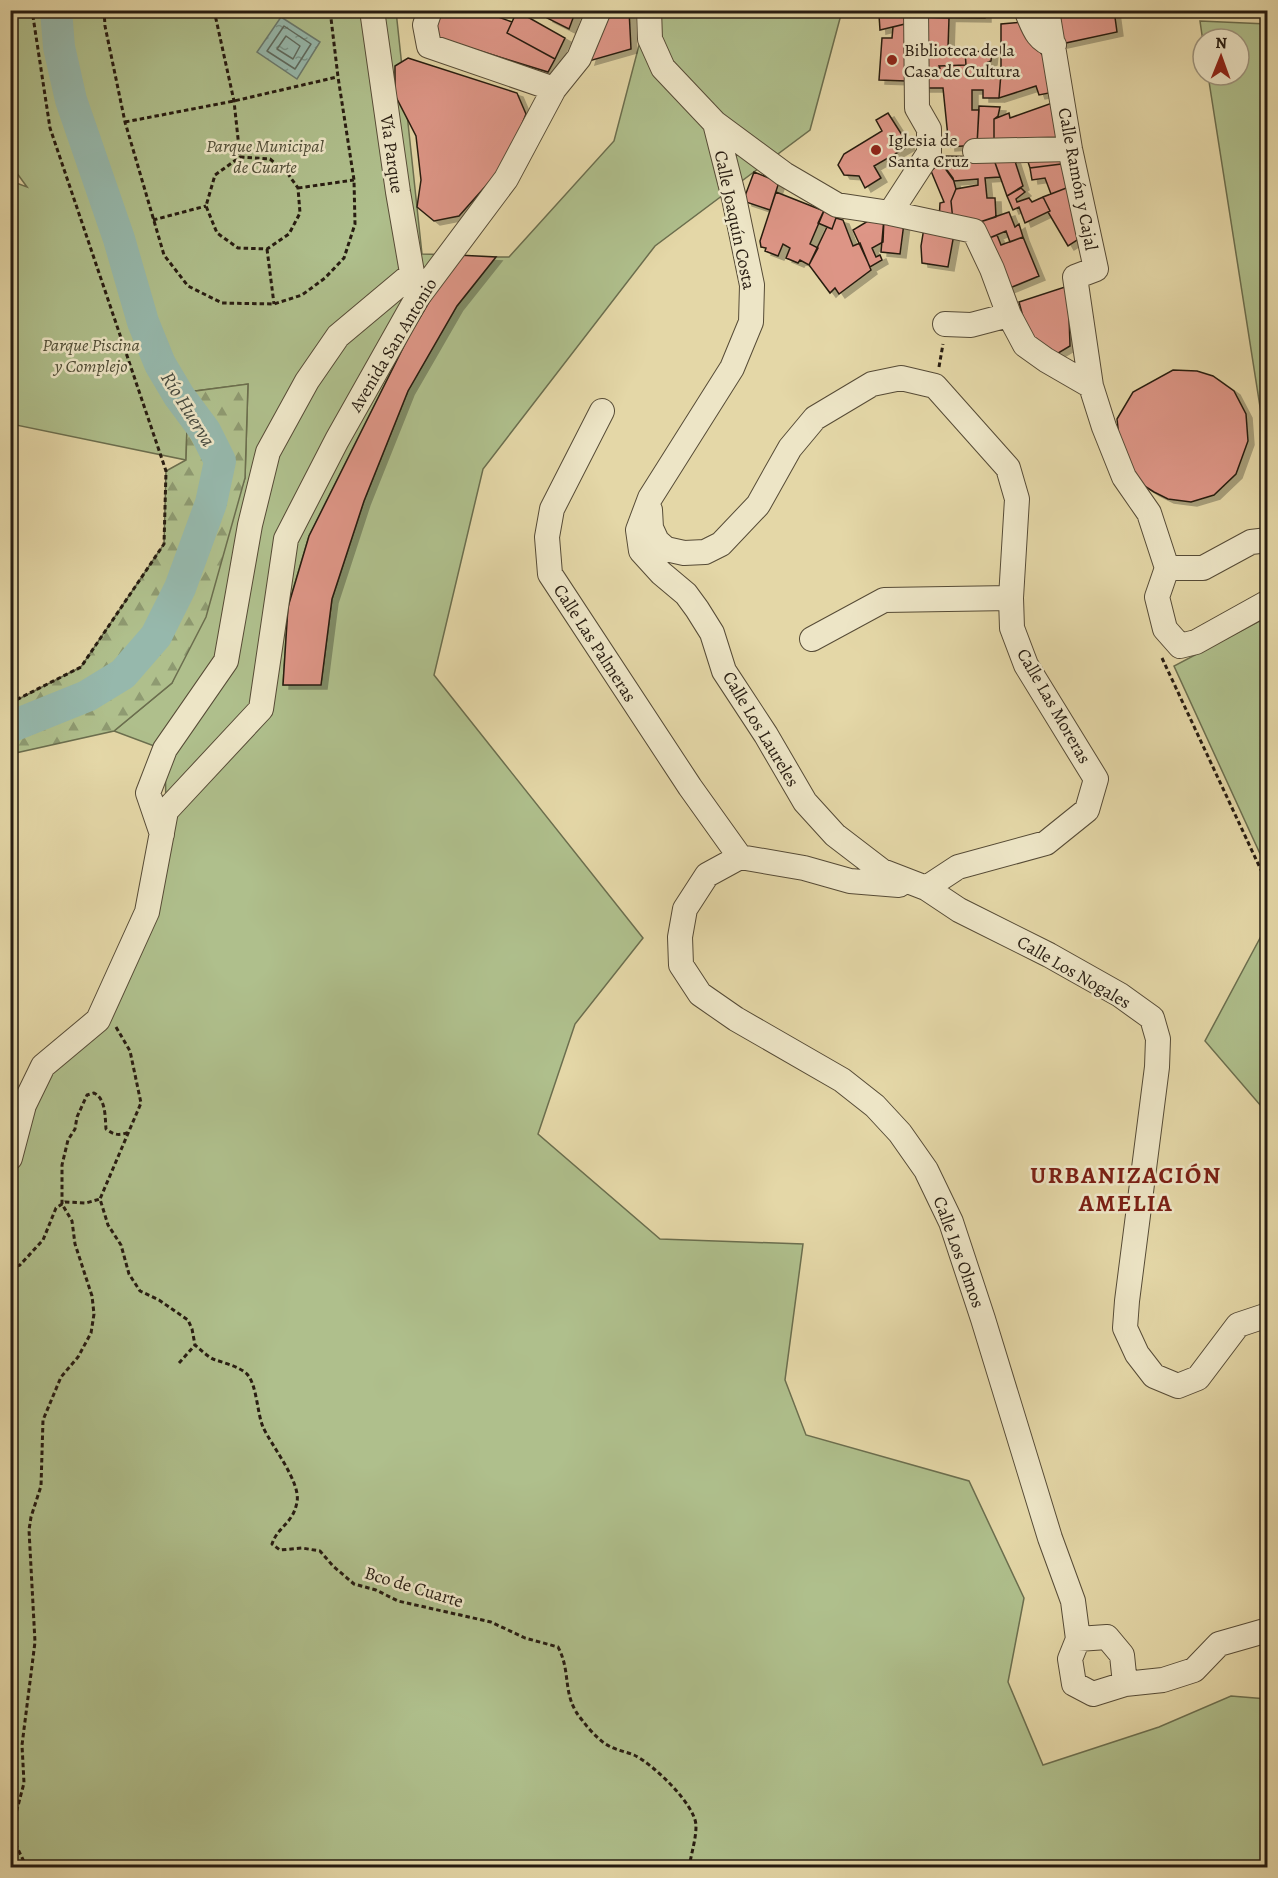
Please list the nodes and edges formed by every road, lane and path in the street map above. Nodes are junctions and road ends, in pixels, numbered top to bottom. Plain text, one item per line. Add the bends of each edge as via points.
1 (32, 10) edge
2 (104, 10) edge
3 (214, 10) edge
4 (330, 10) edge
5 (372, 10) edge
6 (430, 10) edge
7 (599, 10) edge
8 (649, 10) edge
9 (817, 10) edge
10 (830, 10) edge
11 (916, 10) edge
12 (1026, 10) edge
13 (1047, 10) edge
14 (1054, 45) junction
15 (338, 77) junction
16 (554, 89) junction
17 (234, 101) junction
18 (125, 122) junction
19 (715, 123) junction
20 (1070, 149) junction
21 (975, 151) dead end
22 (240, 157) junction
23 (354, 180) junction
24 (298, 188) junction
25 (206, 206) junction
26 (890, 213) junction
27 (153, 220) junction
28 (267, 249) junction
29 (412, 274) junction
30 (417, 298) junction
31 (274, 304) junction
32 (1009, 315) junction
33 (945, 324) joint
34 (936, 386) junction
35 (1090, 386) junction
36 (602, 411) dead end
37 (650, 498) junction
38 (1268, 540) edge
39 (1167, 568) junction
40 (1011, 598) junction
41 (1268, 602) edge
42 (813, 639) dead end
43 (1180, 646) junction
44 (10, 703) edge
45 (162, 834) junction
46 (740, 857) junction
47 (1268, 885) edge
48 (926, 888) junction
49 (105, 1005) junction
50 (129, 1132) junction
51 (10, 1158) edge
52 (100, 1200) junction
53 (62, 1204) junction
54 (10, 1269) edge
55 (1268, 1315) edge
56 (195, 1345) junction
57 (179, 1363) dead end
58 (1268, 1630) edge
59 (1078, 1640) junction
60 (1125, 1684) junction
61 (27, 1868) edge
62 (689, 1868) edge

1 - 44 path via 50,128 166,471 164,544 81,667
2 - 18 path
3 - 17 path
4 - 15 path
5 - 29 street, Vía Parque
6 - 16 street via 425,25 429,46
7 - 16 street, Avenida San Antonio via 579,58
8 - 19 street, Calle Joaquín Costa via 650,39 663,68
9 - 10 path
11 - 26 street via 917,108 929,129 929,153
12 - 14 street via 1035,33
13 - 14 street, Calle Ramón y Cajal
14 - 20 street, Calle Ramón y Cajal
15 - 17 path
15 - 23 path
16 - 30 street, Avenida San Antonio via 506,179
17 - 18 path
17 - 22 path
18 - 27 path
19 - 26 street via 784,174 837,205
19 - 37 street, Calle Joaquín Costa via 752,285 751,322 732,368
20 - 21 street
20 - 35 street, Calle Ramón y Cajal via 1096,269 1075,277
22 - 24 path via 270,159
22 - 25 path via 215,175
23 - 24 path
23 - 31 path via 355,224 344,258 302,295
24 - 28 path via 300,213 290,234
25 - 27 path
25 - 28 path via 218,233 238,248
26 - 32 street via 974,231
27 - 31 path via 164,255 188,286 222,303
28 - 31 path
29 - 30 street, Vía Parque
29 - 45 street via 338,336 307,381 268,452 250,525 226,661 165,749 147,793
30 - 45 street, Avenida San Antonio via 286,539 261,709 166,811
32 - 33 street via 971,325
32 - 35 street via 1025,345
33 - 34 path
34 - 37 street via 901,378 872,384 814,418 790,448 758,505 721,544 705,552 684,554 666,549 657,541 651,528
34 - 40 street, Calle Las Moreras via 1008,468 1017,499
35 - 39 street, Calle Ramón y Cajal via 1124,477 1149,513
36 - 46 street, Calle Las Palmeras via 552,508 547,537 550,574
37 - 48 street, Calle Los Laureles via 638,530 641,551 697,609 712,633 724,671 805,802 835,835 882,871
38 - 39 street via 1251,542 1203,568
39 - 43 street via 1157,597 1165,629
40 - 42 street via 884,600
40 - 48 street, Calle Las Moreras via 1012,628 1026,665 1096,779 1086,810 1046,843 958,867
41 - 43 street via 1196,642
43 - 47 path via 1160,654
45 - 49 street via 147,912
46 - 48 street via 850,881
46 - 59 street, Calle Los Olmos via 707,875 685,909 681,965 700,994 842,1080 875,1106 926,1170 951,1221 983,1319 1046,1527 1073,1601
48 - 55 street, Calle Los Nogales via 959,910 1120,995 1152,1018 1158,1040 1157,1067 1125,1328 1154,1376 1178,1386 1198,1378 1238,1325
49 - 50 path via 130,1051 141,1103
49 - 51 street via 98,1020 43,1066 24,1105
50 - 52 path
50 - 53 path via 120,1136 106,1129 99,1096 87,1095 62,1165
52 - 53 path
52 - 56 path via 108,1225 121,1245 129,1274 140,1291 188,1320
53 - 54 path via 56,1208 44,1240 20,1265
53 - 61 path via 72,1221 94,1314 91,1333 61,1377 44,1420 41,1486 29,1530 35,1642 22,1745 24,1783 14,1821 14,1841
56 - 57 path
56 - 62 path, Bco de Cuarte via 211,1358 248,1375 262,1426 290,1474 298,1500 290,1521 275,1534 272,1544 279,1550 320,1551 354,1584 398,1601 491,1622 525,1638 558,1647 565,1660 568,1696 583,1722 604,1743 635,1756 680,1792 696,1824
58 - 60 street, Calle Los Olmos via 1218,1644 1194,1670 1163,1680
59 - 60 street via 1107,1637 1122,1655
59 - 60 street, Calle Los Olmos via 1070,1659 1074,1684 1093,1694

